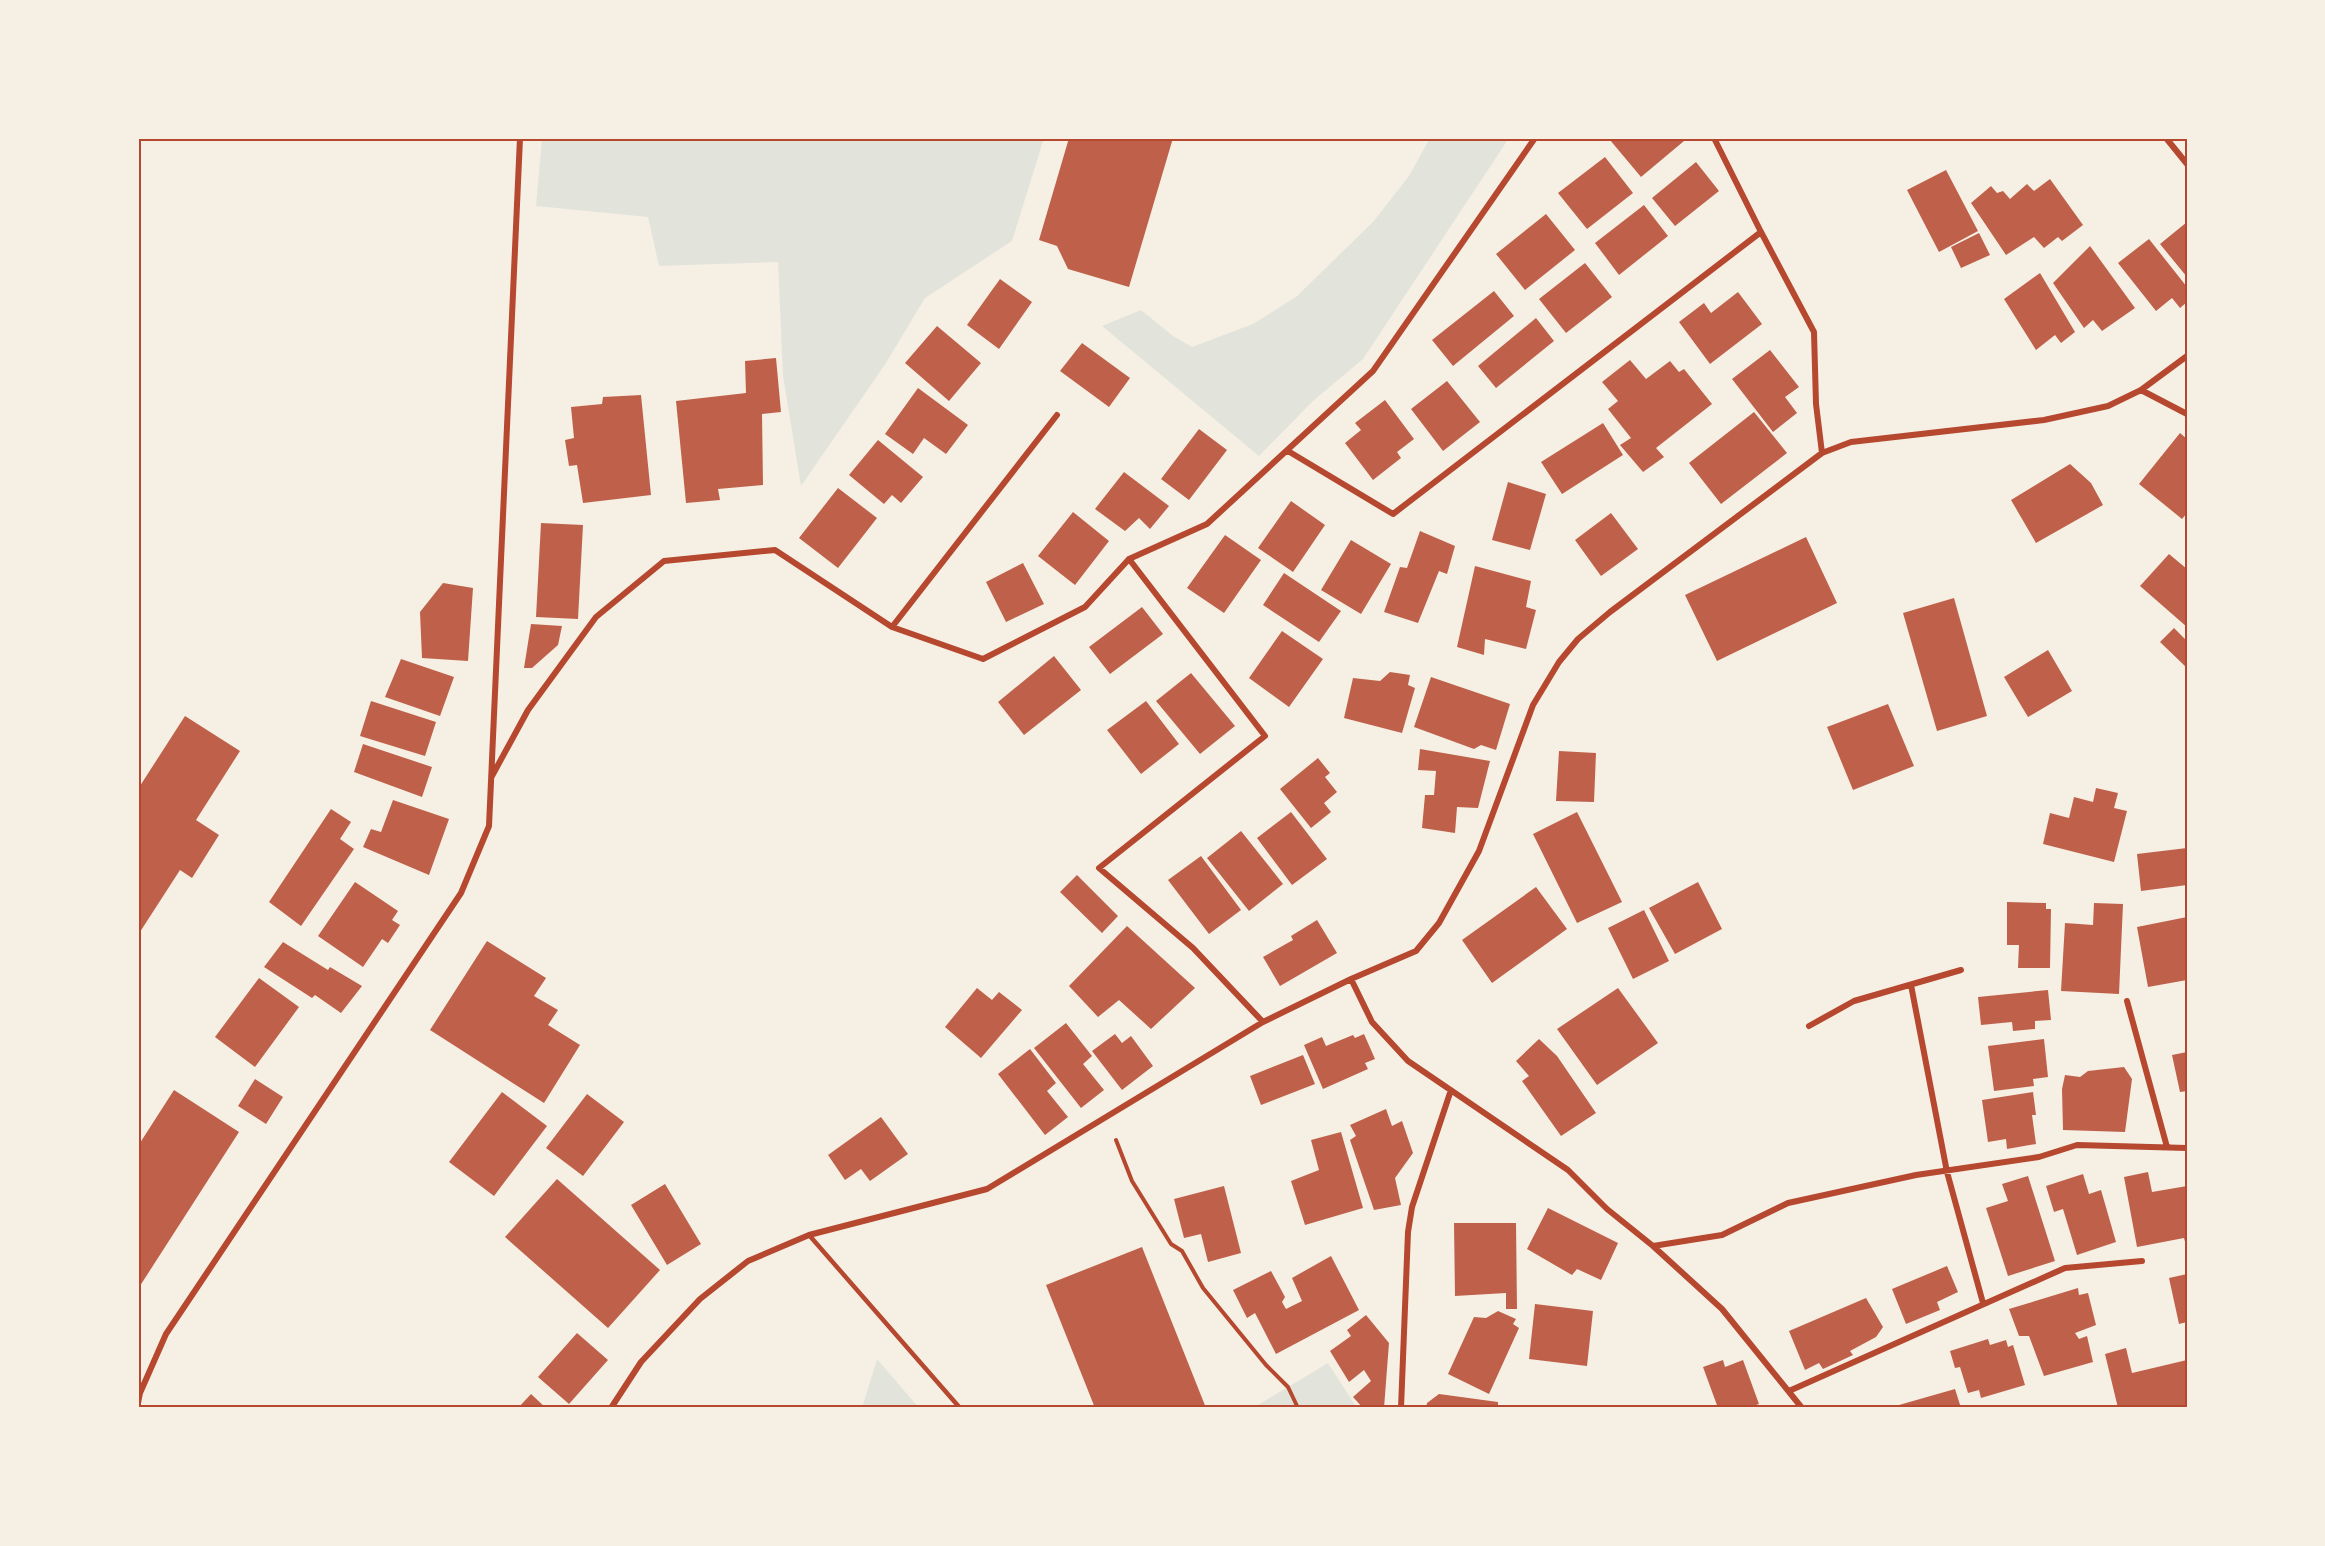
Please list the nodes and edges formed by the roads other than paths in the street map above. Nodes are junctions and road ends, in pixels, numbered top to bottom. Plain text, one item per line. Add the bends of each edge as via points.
1 (520, 138) edge
2 (1535, 138) edge
3 (1714, 138) edge
4 (2166, 138) edge
5 (2187, 164) edge
6 (1761, 232) junction
7 (2187, 357) edge
8 (2141, 390) junction
9 (2187, 414) edge
10 (1057, 415) dead end
11 (1288, 452) junction
12 (1822, 453) junction
13 (1129, 559) junction
14 (892, 627) junction
15 (492, 776) junction
16 (1961, 970) dead end
17 (1351, 979) junction
18 (1911, 985) junction
19 (2127, 1000) dead end
20 (1263, 1022) junction
21 (1809, 1026) dead end
22 (1451, 1090) junction
23 (2167, 1147) junction
24 (2187, 1148) edge
25 (1947, 1172) junction
26 (809, 1235) junction
27 (1653, 1246) junction
28 (2142, 1261) dead end
29 (1983, 1303) junction
30 (1789, 1391) junction
31 (138, 1403) edge
32 (611, 1408) edge
33 (960, 1408) edge
34 (1401, 1408) edge
35 (1802, 1408) edge

1 - 15 street
2 - 11 street via 1373,371
3 - 6 street
4 - 5 street
6 - 11 street via 1393,514
6 - 12 street via 1814,332
7 - 8 street
8 - 9 street
8 - 12 street via 2108,406 2044,420 1851,442
10 - 14 street
11 - 13 street via 1207,524
12 - 17 street via 1578,639 1533,705 1479,851 1440,923 1416,951
13 - 14 street via 1085,607 983,658
13 - 20 street via 1265,736 1099,868 1192,948
14 - 15 street via 774,550 664,561 596,617 528,710
15 - 31 street via 489,826 461,893 166,1334
16 - 18 street
17 - 20 street
17 - 22 street via 1372,1022 1408,1061
18 - 21 street via 1854,1001
18 - 25 street
19 - 23 street
20 - 26 street via 987,1189
22 - 27 street via 1568,1170 1607,1209
22 - 34 street via 1412,1207 1408,1232
23 - 24 street
23 - 25 street via 2077,1145 2038,1157
25 - 27 street via 1788,1203 1722,1235
25 - 29 street
26 - 32 street via 748,1261 699,1299 641,1362
26 - 33 lane
27 - 30 street via 1722,1309
28 - 29 street via 2065,1268
29 - 30 street
30 - 35 street

